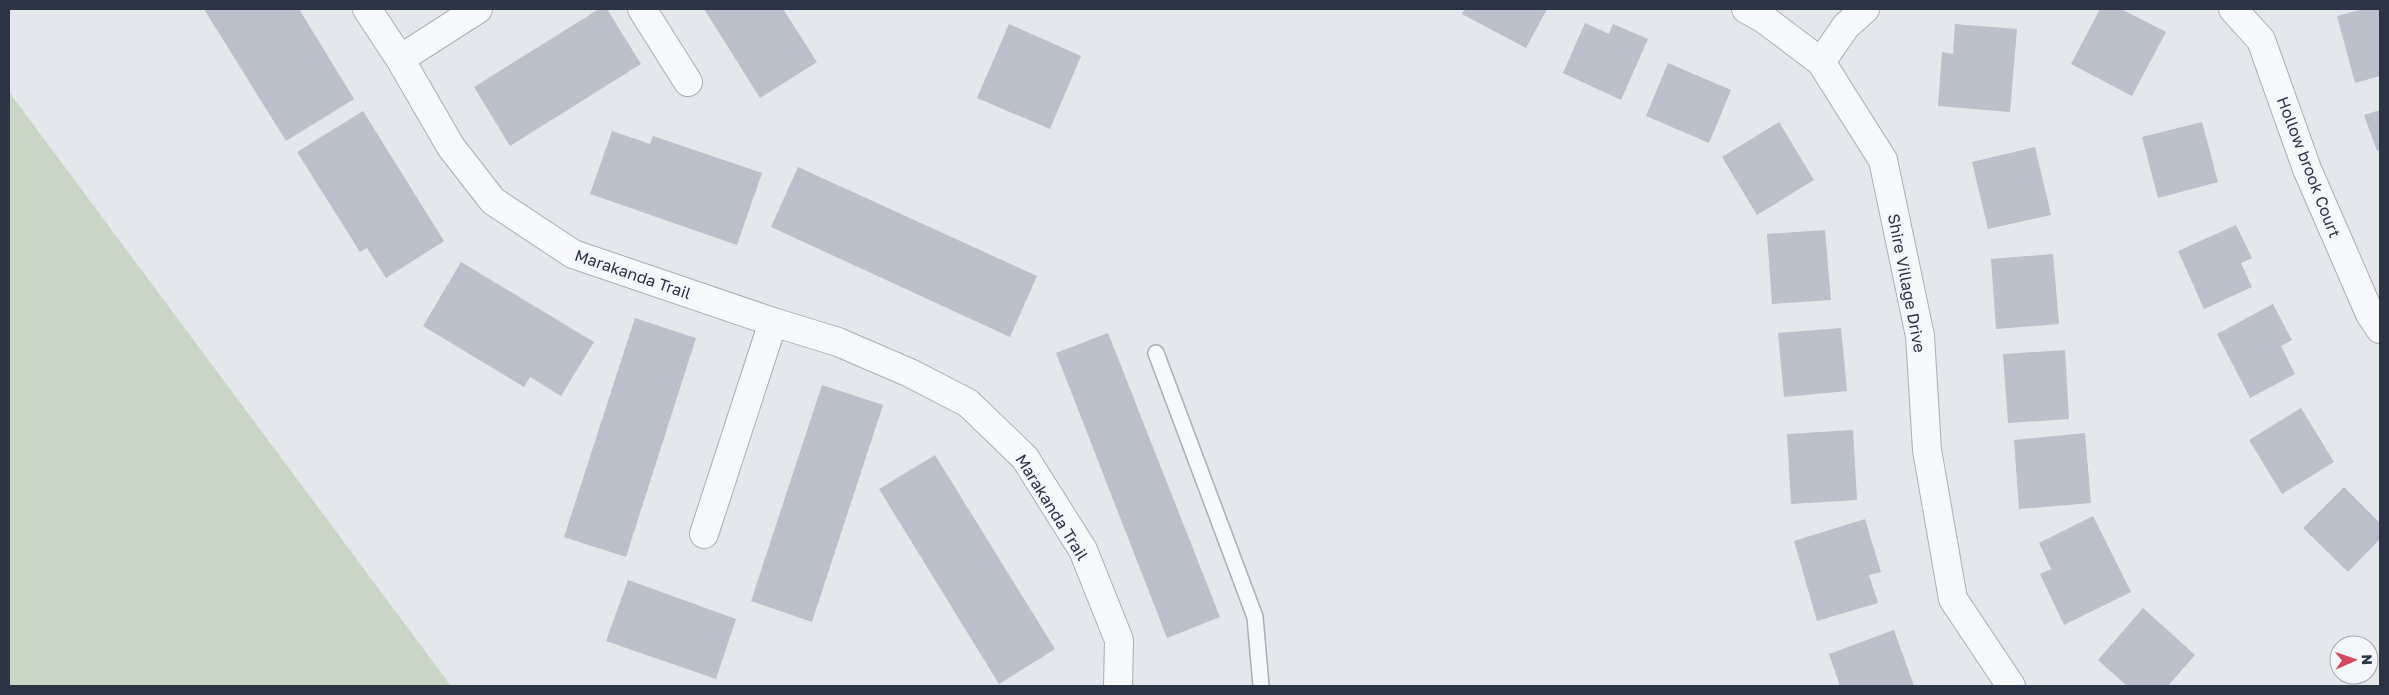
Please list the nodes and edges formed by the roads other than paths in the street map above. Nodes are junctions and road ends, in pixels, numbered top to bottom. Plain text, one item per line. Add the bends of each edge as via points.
1 (367, 9) edge
2 (478, 9) edge
3 (642, 9) edge
4 (1746, 9) edge
5 (1865, 9) edge
6 (2233, 9) edge
7 (400, 59) junction
8 (1822, 62) junction
9 (688, 82) dead end
10 (773, 322) junction
11 (2380, 328) edge
12 (1156, 353) dead end
13 (704, 534) dead end
14 (1118, 686) edge
15 (1261, 686) edge
16 (2011, 686) edge

1 - 7 street, Marakanda Trail
2 - 7 street
3 - 9 street
4 - 8 street, Shire Village Drive
5 - 8 street via 1846,26
6 - 11 street, Hollow brook Court via 2261,40 2307,169 2370,314
7 - 10 street, Marakanda Trail via 451,147 493,201 573,254
8 - 16 street, Shire Village Drive via 1883,160 1920,336 1927,450 1953,599
10 - 13 street
10 - 14 street, Marakanda Trail via 838,342 910,373 968,403 1025,458 1083,550 1119,640
12 - 15 lane via 1254,617

